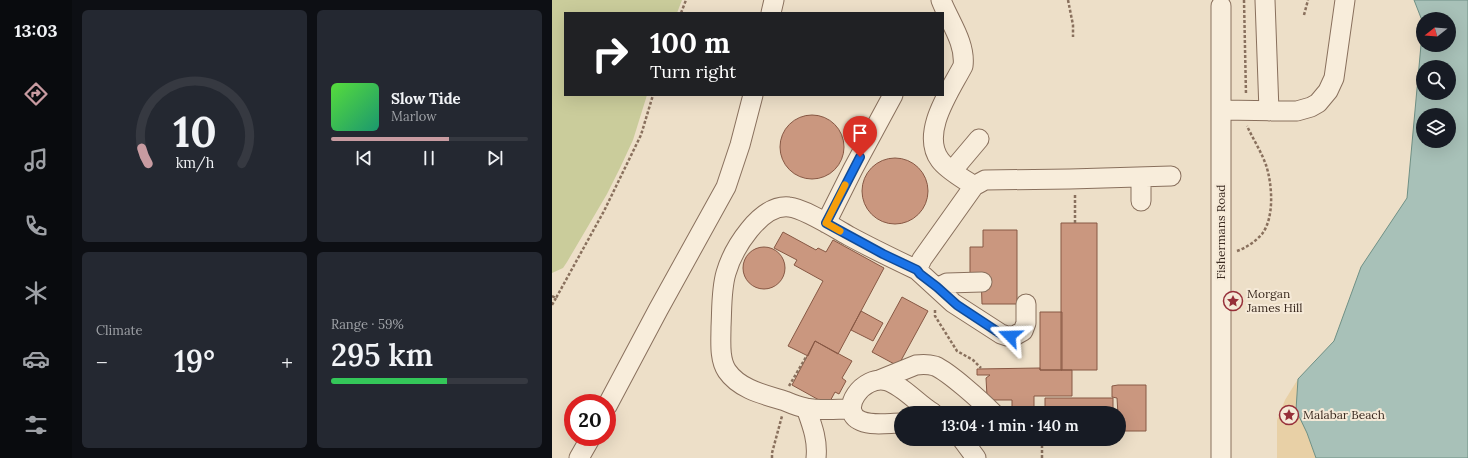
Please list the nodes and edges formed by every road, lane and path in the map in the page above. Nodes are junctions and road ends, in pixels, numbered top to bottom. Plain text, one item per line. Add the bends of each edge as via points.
1 (686, 0) edge
2 (774, 0) edge
3 (1068, 0) edge
4 (1244, 0) edge
5 (1265, 0) edge
6 (1308, 0) edge
7 (1345, 0) edge
8 (1221, 6) dead end
9 (944, 8) edge
10 (681, 12) edge
11 (771, 12) edge
12 (1304, 15) dead end
13 (1073, 37) dead end
14 (653, 96) edge
15 (753, 96) edge
16 (892, 96) edge
17 (1221, 110) junction
18 (1269, 110) junction
19 (1246, 111) junction
20 (979, 139) dead end
21 (952, 171) junction
22 (1171, 176) dead end
23 (1141, 177) junction
24 (974, 186) junction
25 (1141, 200) dead end
26 (826, 223) junction
27 (1221, 252) junction
28 (917, 270) junction
29 (982, 282) dead end
30 (938, 288) junction
31 (552, 296) edge
32 (556, 298) junction
33 (1026, 304) dead end
34 (552, 305) edge
35 (981, 368) dead end
36 (879, 380) junction
37 (613, 394) edge
38 (921, 406) edge
39 (985, 406) edge
40 (806, 408) junction
41 (851, 410) junction
42 (894, 423) edge
43 (586, 446) edge
44 (967, 446) edge
45 (1042, 446) edge
46 (579, 458) edge
47 (816, 458) edge
48 (976, 458) edge
49 (1042, 458) edge
50 (1221, 458) edge

1 - 10 path
2 - 11 street
3 - 13 path
4 - 19 path
5 - 18 street
6 - 12 path
7 - 18 street via 1334,78 1326,95 1311,107
8 - 17 street, Fishermans Road
9 - 21 street via 961,46 963,66 944,101 935,122 933,135 940,160
14 - 32 path via 641,135 604,211
15 - 37 street via 726,187
16 - 26 street
17 - 19 street
17 - 27 street, Fishermans Road
18 - 19 street
19 - 27 path via 1247,124 1268,174 1271,192 1270,213 1265,229 1257,239 1236,252
20 - 21 street
21 - 24 street
22 - 23 street
23 - 24 street via 1071,172 988,180
23 - 25 street
24 - 28 street
26 - 28 street
26 - 40 street via 789,206 766,212 738,246 728,267 722,291 721,352 727,372 753,391
27 - 50 street, Fishermans Road
28 - 30 street
29 - 30 street via 947,283
30 - 33 street via 957,305 1004,336 1014,336 1023,331 1026,323
30 - 35 path via 935,316 957,351
31 - 32 path
32 - 34 path
36 - 38 street via 893,384
36 - 39 street via 916,365 934,366
36 - 41 street via 863,386 855,397
40 - 41 street
40 - 47 street via 816,436
41 - 42 street via 862,422
43 - 46 street
44 - 48 street
45 - 49 path

